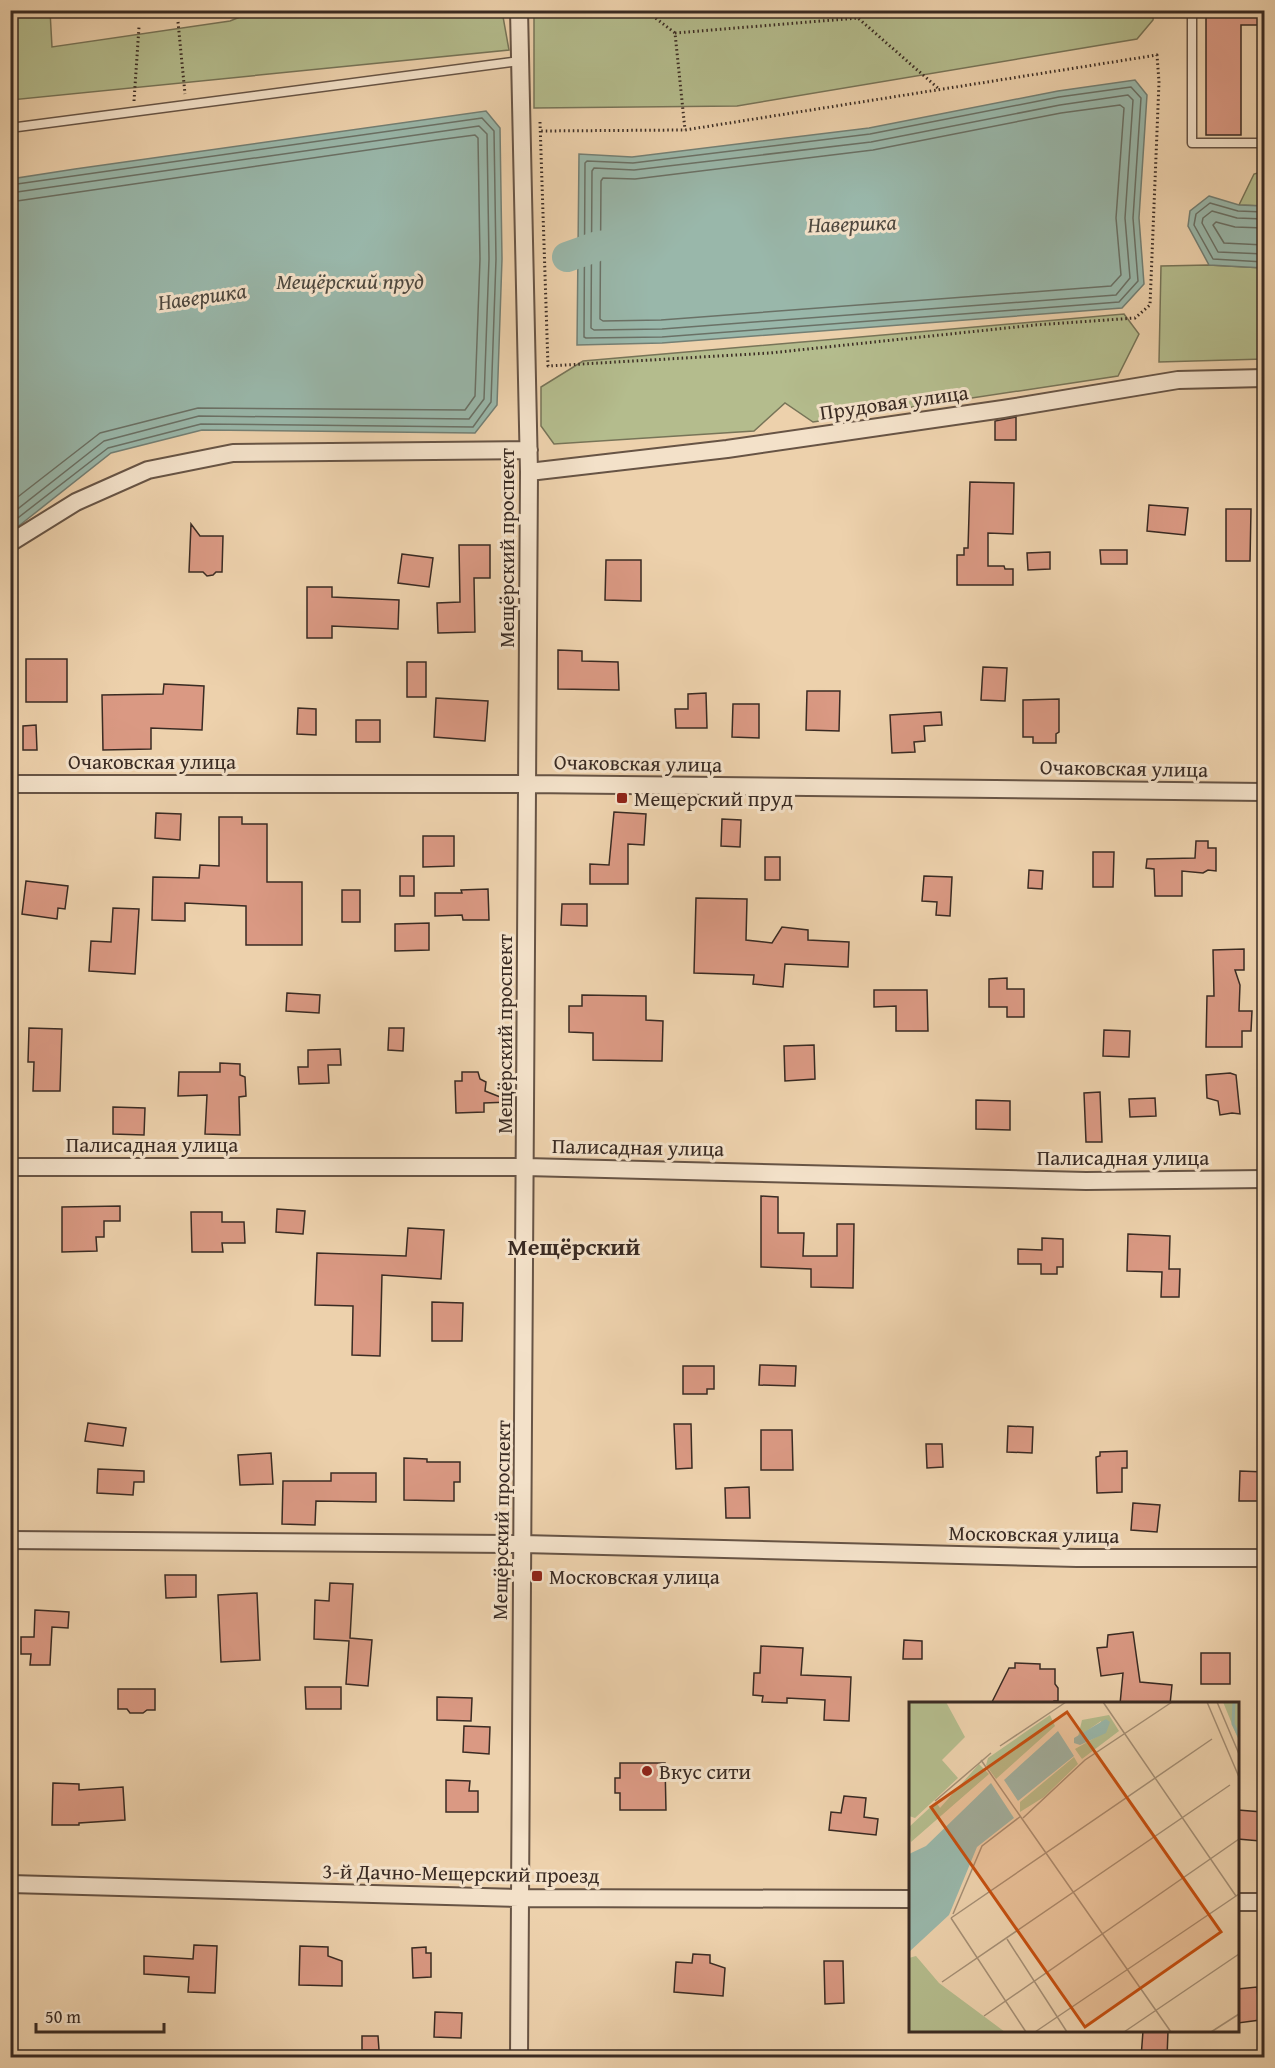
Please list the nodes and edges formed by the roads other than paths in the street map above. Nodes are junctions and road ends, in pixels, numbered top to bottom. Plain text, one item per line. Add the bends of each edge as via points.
1 (519, 10) edge
2 (1192, 10) edge
3 (520, 61) junction
4 (10, 128) edge
5 (1264, 143) edge
6 (1264, 378) edge
7 (529, 450) junction
8 (529, 472) junction
9 (10, 543) edge
10 (10, 784) edge
11 (527, 784) junction
12 (1264, 792) edge
13 (10, 1167) edge
14 (526, 1167) junction
15 (1264, 1179) edge
16 (10, 1540) edge
17 (524, 1544) junction
18 (1264, 1558) edge
19 (10, 1884) edge
20 (519, 1898) junction
21 (909, 1899) edge
22 (1239, 1902) edge
23 (1264, 1902) edge
24 (519, 2058) edge

1 - 3 street, Мещёрский проспект
2 - 5 lane via 1192,143
3 - 4 lane
3 - 7 street, Мещёрский проспект
6 - 8 street, Прудовая улица via 1178,380 727,449
7 - 8 street, Мещёрский проспект
7 - 9 street via 232,453 148,470 76,502
8 - 11 street, Мещёрский проспект
10 - 11 street, Очаковская улица
11 - 12 street, Очаковская улица
11 - 14 street, Мещёрский проспект
13 - 14 street, Палисадная улица
14 - 15 street, Палисадная улица via 1086,1181
14 - 17 street, Мещёрский проспект
16 - 17 street, Московская улица
17 - 18 street, Московская улица via 1077,1558
17 - 20 street, Мещёрский проспект
19 - 20 street, 3-й Дачно-Мещерский проезд
20 - 21 street, 3-й Дачно-Мещерский проезд
20 - 24 street, Мещёрский проспект
22 - 23 street

